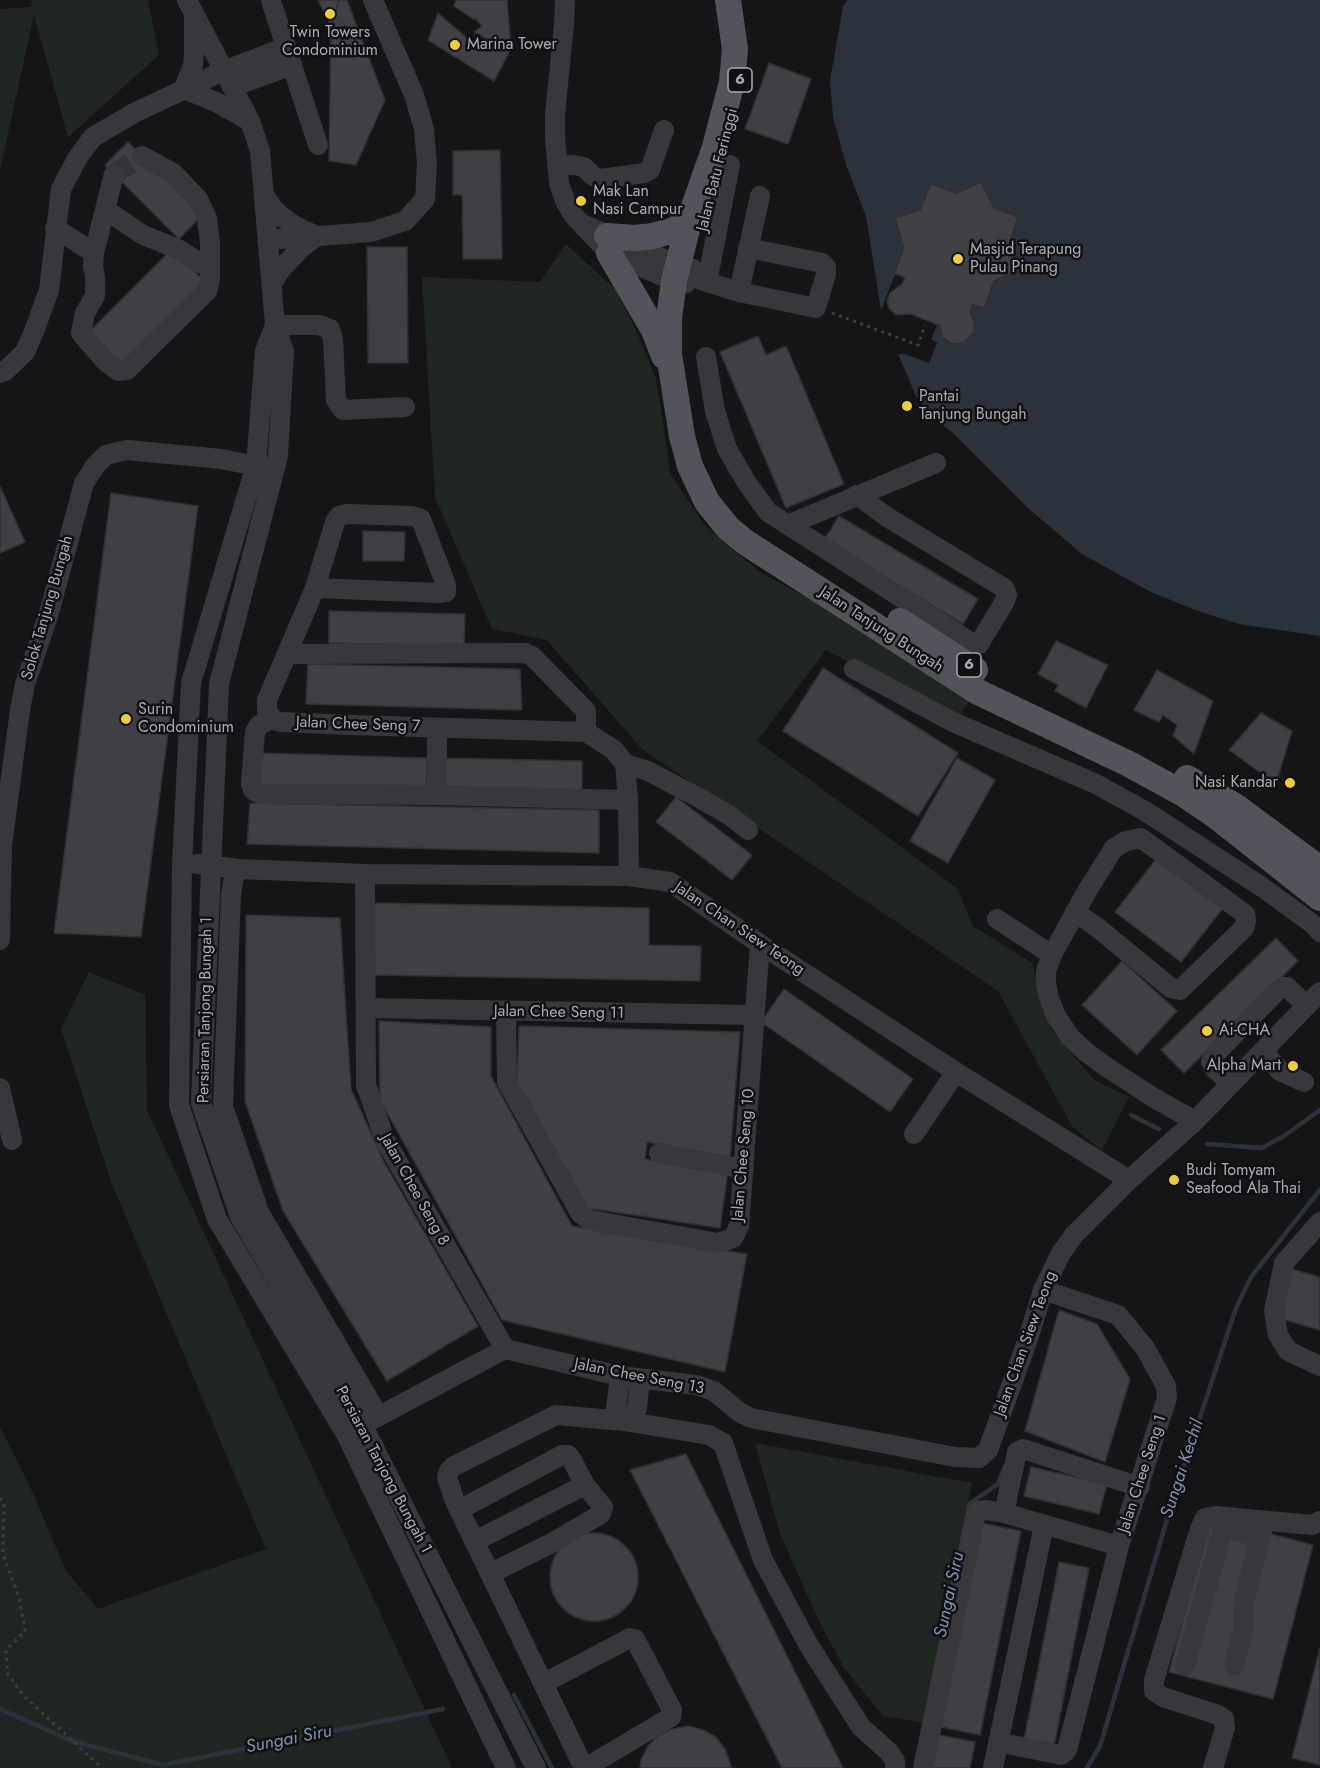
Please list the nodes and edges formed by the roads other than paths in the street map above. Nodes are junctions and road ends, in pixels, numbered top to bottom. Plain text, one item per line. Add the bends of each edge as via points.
1 (373, 0) edge
2 (565, 0) edge
3 (728, 0) edge
4 (736, 0) edge
5 (271, 1) edge
6 (190, 6) edge
7 (289, 56) junction
8 (227, 79) junction
9 (184, 89) junction
10 (250, 121) junction
11 (664, 130) dead end
12 (318, 145) dead end
13 (142, 156) dead end
14 (730, 165) dead end
15 (557, 166) junction
16 (114, 174) tunnel mouth
17 (264, 195) junction
18 (760, 196) dead end
19 (105, 210) junction
20 (689, 221) junction
21 (55, 228) junction
22 (318, 237) junction
23 (268, 240) junction
24 (608, 244) junction
25 (748, 248) junction
26 (94, 253) junction
27 (210, 265) junction
28 (690, 277) junction
29 (273, 282) junction
30 (739, 292) junction
31 (275, 325) junction
32 (706, 357) dead end
33 (0, 373) edge
34 (673, 385) junction
35 (405, 407) dead end
36 (936, 462) dead end
37 (265, 467) junction
38 (857, 495) junction
39 (790, 524) junction
40 (315, 588) junction
41 (942, 636) junction
42 (288, 654) junction
43 (854, 669) dead end
44 (272, 719) junction
45 (437, 728) junction
46 (586, 732) junction
47 (625, 764) junction
48 (437, 795) junction
49 (628, 800) junction
50 (748, 830) dead end
51 (182, 864) junction
52 (210, 865) junction
53 (239, 869) junction
54 (365, 874) junction
55 (629, 876) junction
56 (1318, 890) edge
57 (209, 893) junction
58 (231, 894) junction
59 (1075, 912) junction
60 (997, 919) dead end
61 (1320, 932) edge
62 (0, 940) edge
63 (760, 944) junction
64 (1052, 955) junction
65 (1313, 999) edge
66 (366, 1008) junction
67 (506, 1012) junction
68 (753, 1015) junction
69 (1263, 1051) junction
70 (956, 1072) junction
71 (1304, 1082) dead end
72 (1231, 1084) junction
73 (0, 1088) edge
74 (1195, 1121) junction
75 (914, 1134) dead end
76 (12, 1140) dead end
77 (659, 1154) dead end
78 (744, 1169) junction
79 (1129, 1180) junction
80 (1320, 1222) edge
81 (1043, 1290) junction
82 (505, 1348) junction
83 (1320, 1366) edge
84 (630, 1377) junction
85 (624, 1421) junction
86 (362, 1425) junction
87 (979, 1458) joint
88 (585, 1485) junction
89 (1140, 1487) junction
90 (459, 1510) junction
91 (1004, 1513) junction
92 (1320, 1521) edge
93 (1044, 1525) junction
94 (1263, 1529) junction
95 (475, 1540) junction
96 (1119, 1546) junction
97 (491, 1573) junction
98 (1185, 1665) dead end
99 (1234, 1665) dead end
100 (544, 1683) junction
101 (998, 1742) junction
102 (506, 1768) edge
103 (536, 1768) edge
104 (584, 1768) edge
105 (895, 1768) edge
106 (923, 1768) edge
107 (993, 1768) edge
108 (1213, 1768) edge

1 - 22 street via 414,95 424,129 425,199 405,221 371,232
2 - 15 street via 555,116
3 - 20 main road, Jalan Batu Feringgi / 6 via 735,49 732,81 715,147
4 - 28 main road, Jalan Batu Feringgi / 6 via 742,49 740,79
5 - 7 street
6 - 8 street, Persiaran Tanjong Bungah 1
6 - 9 street via 194,59
7 - 8 street
7 - 12 street
8 - 9 street
8 - 10 street, Persiaran Tanjong Bungah 1
9 - 10 street via 224,105
9 - 21 street via 93,136 60,189
10 - 17 street, Persiaran Tanjong Bungah 1 via 260,151
11 - 15 street via 651,170 644,173 602,179 584,168
13 - 27 street via 173,173 198,199 207,219
14 - 28 street
15 - 24 street via 565,201 582,224
16 - 19 street
17 - 22 street via 281,216
17 - 23 street, Persiaran Tanjong Bungah 1
18 - 25 street
19 - 26 street
19 - 27 street via 143,235
20 - 24 main road via 674,230
20 - 28 main road, Jalan Batu Feringgi / 6
21 - 26 street
21 - 33 street via 49,290 35,328 25,352
22 - 23 street
22 - 29 street via 302,248
23 - 29 street, Persiaran Tanjong Bungah 1
24 - 28 street
24 - 34 main road via 654,330
25 - 30 street
25 - 30 street via 822,263 826,274 816,308
26 - 27 street via 95,296 85,313 81,333 118,371 127,370 207,291
28 - 30 street
28 - 34 main road, Jalan Tanjung Bungah / 6 via 669,318
28 - 41 main road, Jalan Tanjung Bungah / 6 via 686,333 689,383 706,462 722,496 761,535
29 - 31 street, Persiaran Tanjong Bungah 1
31 - 35 street via 319,325 330,329 336,400 343,410
31 - 37 street, Persiaran Tanjong Bungah 1 via 265,351
32 - 39 street via 715,411 727,449 768,512
34 - 56 main road, Jalan Tanjung Bungah / 6 via 694,476 717,515 745,542 978,692 1182,793
36 - 38 street
37 - 51 street, Persiaran Tanjong Bungah 1 via 191,683
37 - 52 street, Persiaran Tanjong Bungah 1 via 219,684
37 - 62 street, Solok Tanjung Bungah via 127,450 106,455 84,483 20,710 2,845
38 - 39 street
38 - 41 street via 1004,588 1005,601 979,644
39 - 41 street
40 - 40 street, Jalan Chee Seng 7 via 446,592 425,527 421,519 412,516 339,516
40 - 42 street, Jalan Chee Seng 7
41 - 56 main road, Jalan Tanjung Bungah / 6 via 988,678 1152,758 1235,806
42 - 44 street, Jalan Chee Seng 7 via 267,700
42 - 46 street via 525,653 586,711
43 - 61 street via 953,722 1096,784 1145,810 1262,887
44 - 45 street, Jalan Chee Seng 7
44 - 48 street via 259,725 255,732 251,783 260,794
45 - 46 street, Jalan Chee Seng 7
45 - 48 street
46 - 47 street via 614,750
47 - 49 street
47 - 50 street via 693,794
48 - 49 street
49 - 55 street
51 - 52 street, Jalan Chan Siew Teong
51 - 86 street, Persiaran Tanjong Bungah 1 via 179,1105 217,1219
52 - 53 street, Jalan Chan Siew Teong
52 - 57 street, Persiaran Tanjong Bungah 1
53 - 54 street, Jalan Chan Siew Teong
53 - 58 street, Persiaran Tanjong Bungah 1
54 - 55 street, Jalan Chan Siew Teong
54 - 66 street, Jalan Chee Seng 8
55 - 63 street, Jalan Chan Siew Teong via 670,882
57 - 58 street
57 - 86 street, Persiaran Tanjong Bungah 1 via 201,1103 240,1217
58 - 86 street, Persiaran Tanjong Bungah 1 via 223,1106 259,1212
59 - 59 street via 1114,848 1141,838 1245,914 1246,921 1244,928 1180,990 1171,988
59 - 64 street
60 - 64 street
63 - 68 street, Jalan Chee Seng 10
63 - 70 street, Jalan Chan Siew Teong
64 - 74 street via 1046,984 1056,1016 1070,1037 1106,1066
65 - 69 street, Jalan Chan Siew Teong
65 - 72 street via 1281,987 1214,1054 1214,1068
66 - 67 street, Jalan Chee Seng 11
66 - 82 street, Jalan Chee Seng 8 via 366,1085 385,1140
67 - 68 street, Jalan Chee Seng 11
67 - 78 street, Jalan Chee Seng 10 via 507,1082 580,1213 590,1220 718,1243 733,1238 739,1226
68 - 78 street, Jalan Chee Seng 10
69 - 71 street via 1280,1071
69 - 72 street, Jalan Chan Siew Teong
70 - 75 street
70 - 79 street, Jalan Chan Siew Teong
72 - 74 street, Jalan Chan Siew Teong
73 - 76 street
74 - 79 street, Jalan Chan Siew Teong
77 - 78 street
79 - 81 street, Jalan Chan Siew Teong via 1074,1235
80 - 83 street via 1284,1263 1274,1311 1278,1335 1288,1351
81 - 87 street, Jalan Chan Siew Teong via 988,1450
81 - 89 street, Jalan Chee Seng 1 via 1118,1315 1145,1348 1166,1386 1167,1398
82 - 84 street, Jalan Chee Seng 13
82 - 86 street
84 - 85 street via 636,1409
84 - 87 street, Jalan Chee Seng 13 via 714,1391 751,1418 967,1459
85 - 90 street via 556,1415 501,1441 449,1471 448,1485
85 - 105 street via 709,1434 723,1443 763,1560 808,1644 861,1727 889,1752
86 - 102 street, Persiaran Tanjong Bungah 1
86 - 103 street, Persiaran Tanjong Bungah 1
88 - 90 street via 572,1460 562,1455
88 - 95 street
88 - 97 street via 603,1507 602,1514
89 - 91 street via 1023,1449 1017,1452
89 - 96 street, Jalan Chee Seng 1
90 - 95 street
91 - 93 street, Jalan Chee Seng 1
91 - 106 street, Jalan Chee Seng 1 via 978,1511 975,1517
92 - 94 street
93 - 96 street, Jalan Chee Seng 1
93 - 101 street
94 - 98 street via 1222,1532
94 - 99 street via 1242,1606 1243,1632
94 - 108 street via 1216,1516 1205,1518 1154,1680 1154,1691 1163,1697 1224,1719
95 - 97 street
96 - 101 street via 1067,1750 1061,1755
97 - 100 street
100 - 104 street
100 - 104 street via 630,1638 636,1639 672,1710 671,1717
101 - 107 street

